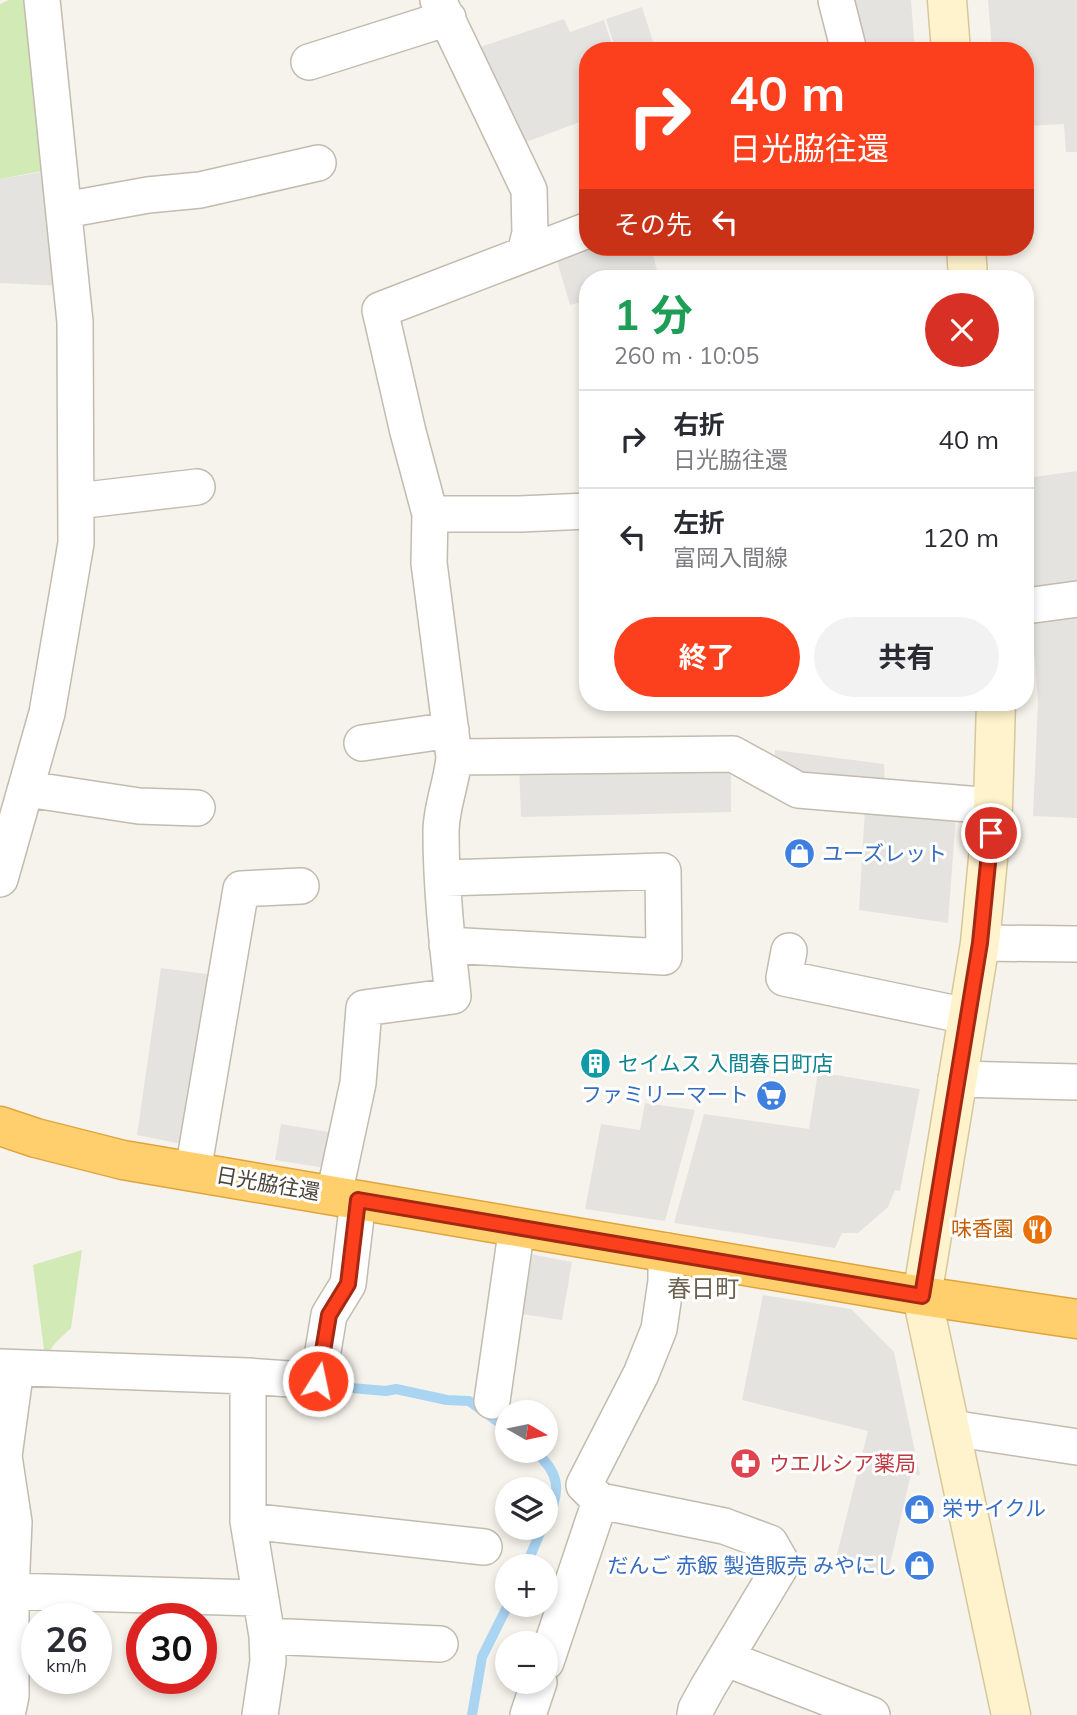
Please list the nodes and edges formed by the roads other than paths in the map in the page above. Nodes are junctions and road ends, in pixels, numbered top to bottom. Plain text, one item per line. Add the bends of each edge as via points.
1 (42, 0) edge
2 (836, 0) edge
3 (947, 0) edge
4 (445, 6) edge
5 (847, 42) edge
6 (950, 42) edge
7 (309, 62) dead end
8 (318, 163) dead end
9 (65, 211) junction
10 (579, 233) edge
11 (525, 253) junction
12 (197, 487) dead end
13 (77, 501) junction
14 (579, 511) edge
15 (430, 514) junction
16 (1077, 599) edge
17 (1034, 605) edge
18 (996, 711) edge
19 (362, 743) dead end
20 (452, 743) junction
21 (27, 789) junction
22 (993, 806) junction
23 (197, 808) dead end
24 (6, 837) edge
25 (444, 878) junction
26 (0, 879) edge
27 (301, 886) dead end
28 (980, 943) junction
29 (1077, 944) edge
30 (447, 945) junction
31 (789, 951) dead end
32 (967, 1016) junction
33 (956, 1079) junction
34 (1077, 1082) edge
35 (0, 1126) edge
36 (193, 1171) junction
37 (346, 1197) junction
38 (517, 1226) junction
39 (666, 1251) junction
40 (922, 1296) junction
41 (1077, 1319) edge
42 (8, 1368) edge
43 (248, 1376) junction
44 (492, 1401) dead end
45 (951, 1428) junction
46 (1077, 1447) edge
47 (600, 1501) junction
48 (248, 1521) junction
49 (484, 1547) dead end
50 (11, 1591) junction
51 (260, 1598) junction
52 (556, 1631) edge
53 (268, 1636) junction
54 (440, 1644) dead end
55 (727, 1659) junction
56 (535, 1694) edge
57 (7, 1715) edge
58 (260, 1715) edge
59 (528, 1715) edge
60 (695, 1715) edge
61 (872, 1715) edge
62 (1011, 1715) edge

1 - 9 street
2 - 5 street
3 - 6 main road
4 - 7 street
4 - 11 street via 529,190 530,233
8 - 9 street via 200,190
9 - 13 street via 75,322
10 - 11 street
11 - 15 street via 380,310
12 - 13 street
13 - 21 street via 66,607 47,713
14 - 15 street
15 - 20 street via 429,563
16 - 17 street
18 - 22 main road
19 - 20 street
20 - 22 street via 733,754 798,790
20 - 25 street via 453,774 441,831
21 - 23 street via 139,806
21 - 24 street
22 - 28 main road
24 - 26 street
25 - 30 street
25 - 30 street via 663,871 664,957
27 - 36 street via 241,889
28 - 29 street
28 - 32 main road
30 - 37 street via 453,996 364,1008
31 - 32 street via 784,978
32 - 33 main road
33 - 34 street
33 - 40 main road
35 - 36 highway, 日光脇往還 via 123,1160
36 - 37 highway, 日光脇往還
37 - 38 highway, 日光脇往還
37 - 43 street via 348,1284 329,1315 318,1381
38 - 39 highway, 日光脇往還
38 - 44 street
39 - 40 highway, 日光脇往還
39 - 47 street via 659,1329 584,1485
40 - 41 highway, 日光脇往還
40 - 45 main road
42 - 43 street
42 - 50 street via 4,1457 14,1521
43 - 48 street
45 - 46 street
45 - 62 main road
47 - 52 street
47 - 55 street via 724,1526 770,1543 782,1564
48 - 49 street
48 - 51 street
50 - 51 street
50 - 57 street
51 - 53 street
53 - 54 street
53 - 58 street
55 - 60 street
55 - 61 street
56 - 59 street

